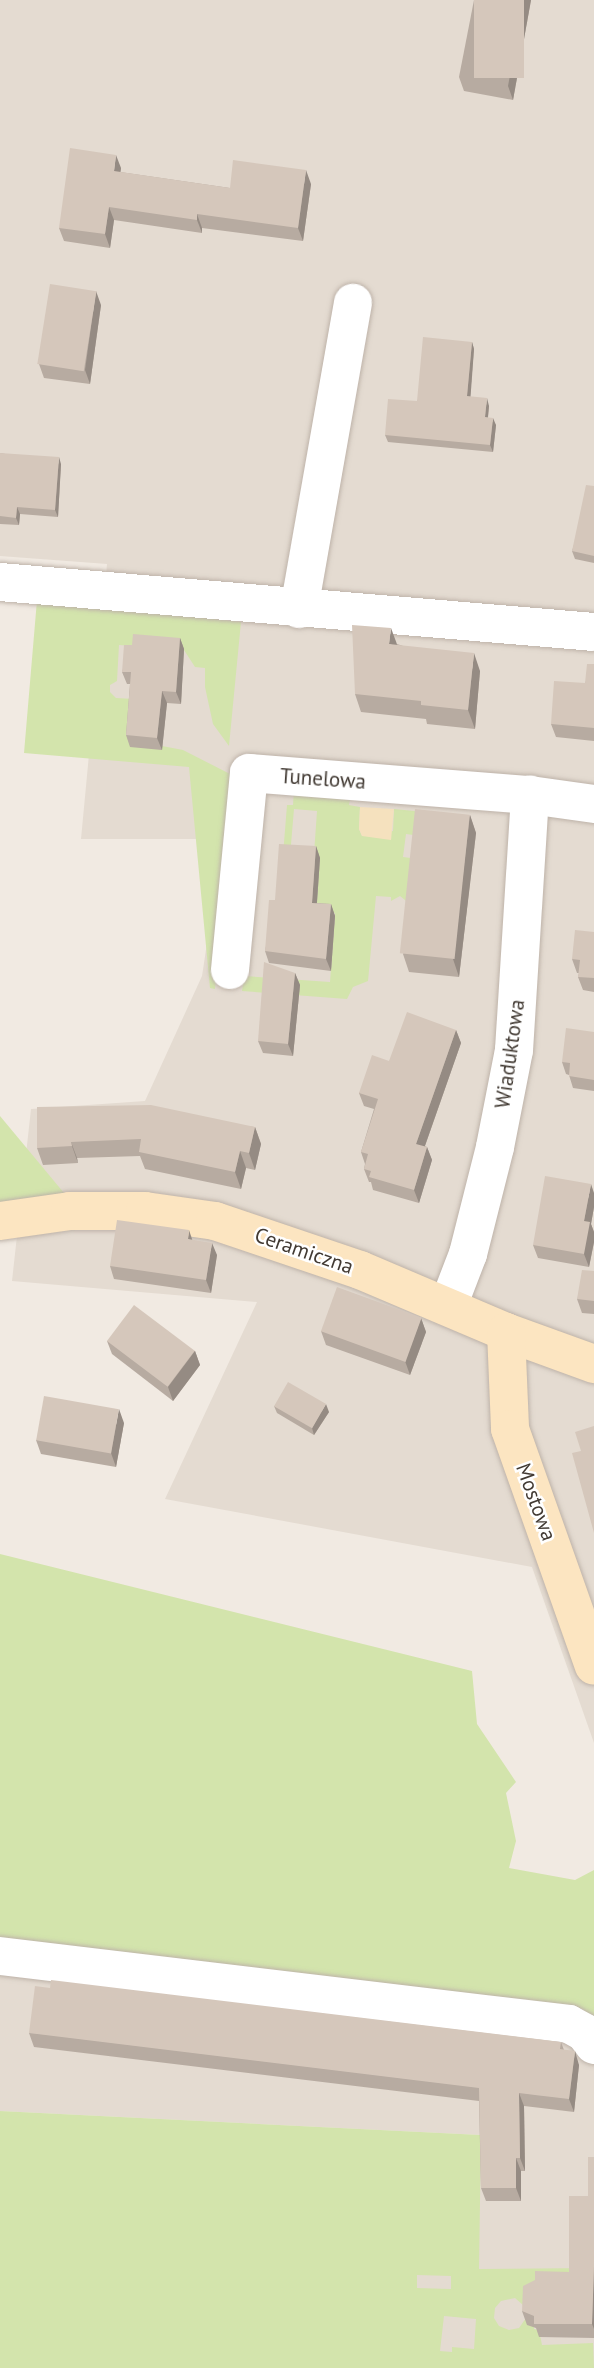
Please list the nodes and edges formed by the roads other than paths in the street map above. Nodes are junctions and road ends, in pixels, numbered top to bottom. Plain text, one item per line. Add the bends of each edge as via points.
1 (353, 303) dead end
2 (0, 582) edge
3 (299, 609) junction
4 (594, 632) edge
5 (530, 795) junction
6 (594, 804) edge
7 (230, 970) dead end
8 (0, 1221) edge
9 (448, 1306) junction
10 (506, 1332) junction
11 (594, 1364) edge
12 (594, 1666) edge
13 (0, 1956) edge
14 (594, 2045) edge

1 - 3 street
2 - 3 street
3 - 4 street
5 - 6 street, Tunelowa
5 - 7 street, Tunelowa via 249,773
5 - 9 street, Wiaduktowa via 514,1050 468,1254
8 - 9 street, Ceramiczna via 70,1211 145,1211 215,1221 360,1270
9 - 10 street, Ceramiczna
10 - 11 street, Ceramiczna
10 - 12 street, Mostowa via 510,1429
13 - 14 street via 569,2024

